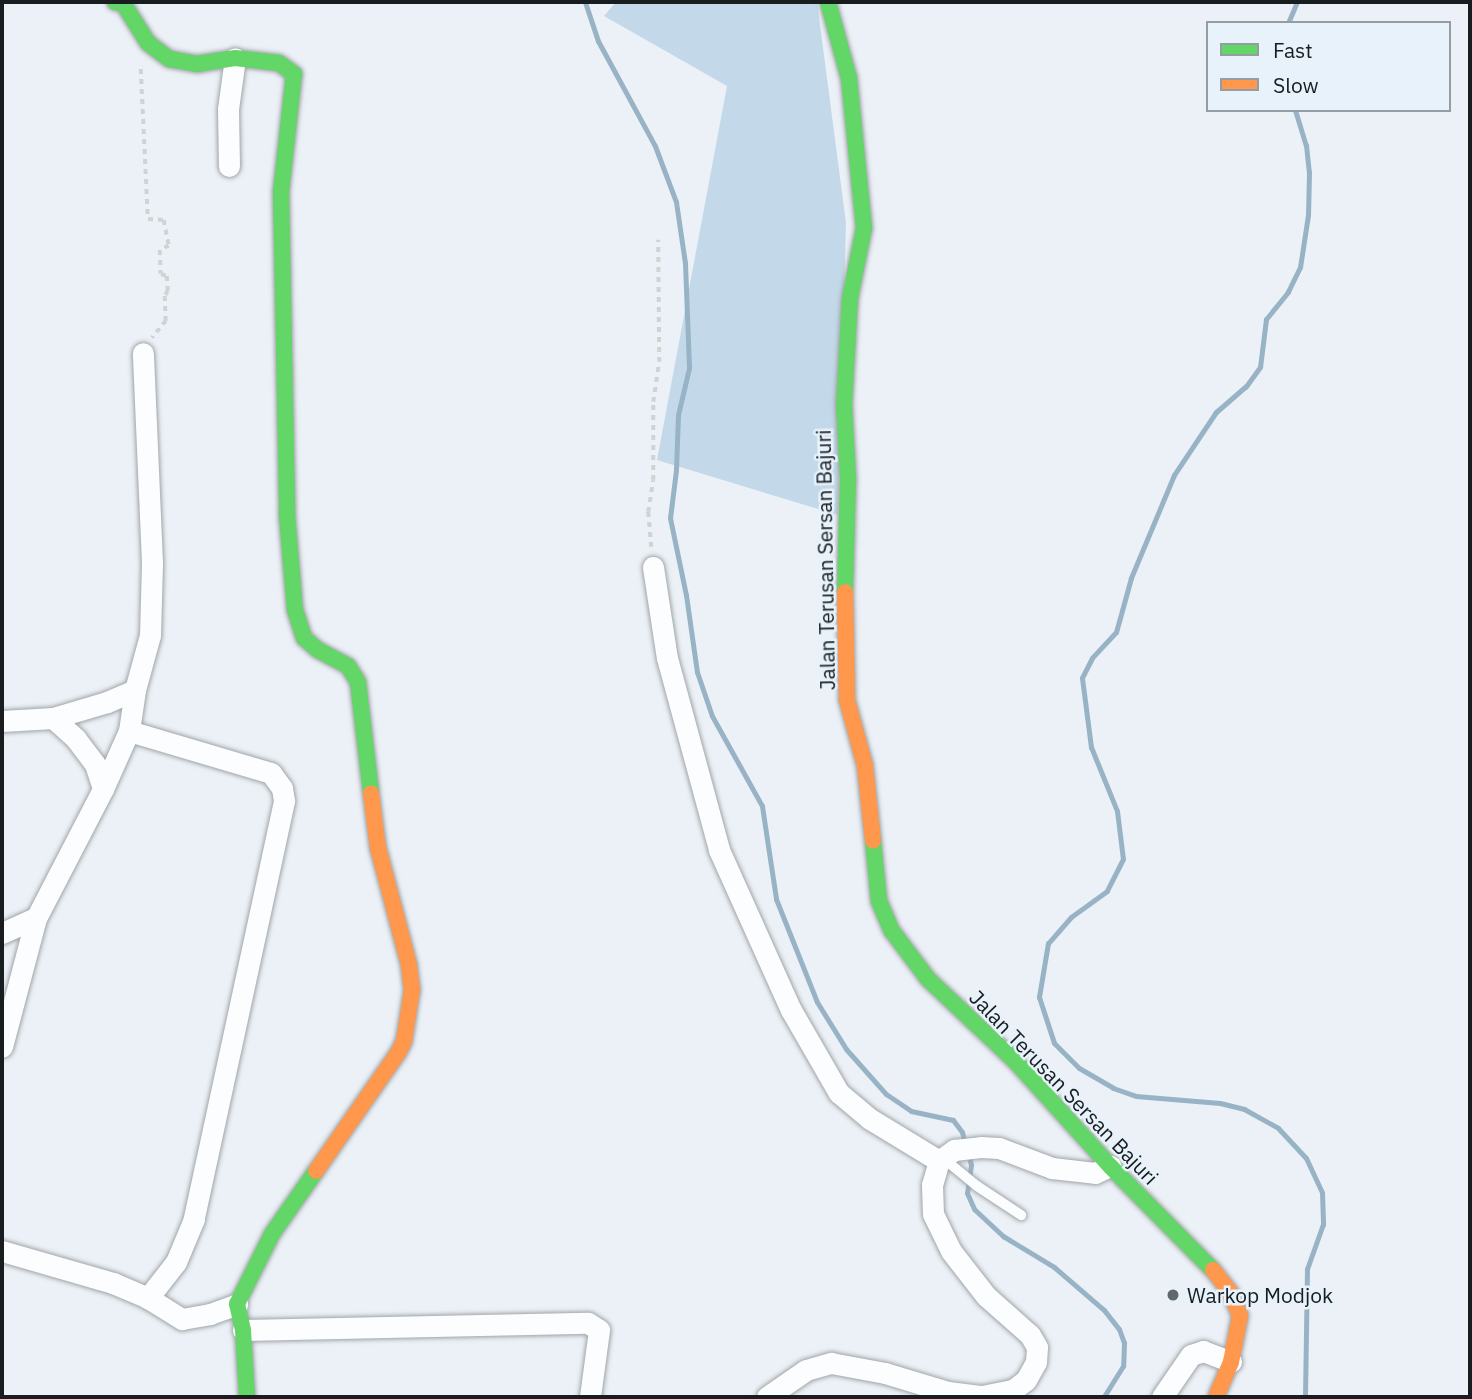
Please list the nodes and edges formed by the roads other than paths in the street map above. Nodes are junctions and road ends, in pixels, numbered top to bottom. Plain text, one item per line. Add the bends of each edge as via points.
1 (121, 2) edge
2 (828, 2) edge
3 (235, 58) junction
4 (229, 166) dead end
5 (144, 353) road end
6 (653, 567) road end
7 (135, 690) junction
8 (53, 718) junction
9 (2, 721) edge
10 (129, 731) junction
11 (103, 789) junction
12 (36, 918) junction
13 (2, 933) edge
14 (2, 1047) edge
15 (941, 1159) junction
16 (1110, 1166) junction
17 (1021, 1214) dead end
18 (2, 1251) edge
19 (148, 1298) junction
20 (237, 1304) junction
21 (243, 1329) junction
22 (1231, 1362) junction
23 (247, 1397) edge
24 (590, 1397) edge
25 (768, 1397) edge
26 (1162, 1397) edge
27 (1216, 1397) edge

1 - 3 street via 148,43 169,59 181,64
2 - 16 street, Jalan Terusan Sersan Bajuri via 849,78 862,184 864,228 850,298 844,404 848,477 844,648 847,700 865,766 879,901 892,931 928,979 1016,1062
3 - 4 street via 228,109
3 - 20 street via 279,63 295,74 281,191 287,515 295,610 304,638 348,666 358,682 378,848 412,990 398,1053 272,1234
5 - 7 street via 152,562 150,635
6 - 15 street via 670,669 719,850 791,1010 839,1093 870,1119
7 - 8 street
7 - 10 street
8 - 9 street
8 - 11 street via 95,764
10 - 11 street
10 - 19 street via 271,773 282,788 284,801 194,1219 176,1262
11 - 12 street
12 - 13 street
12 - 14 street
15 - 16 street via 954,1150 982,1147 1017,1153 1052,1168 1095,1172
15 - 17 lane
15 - 25 street via 932,1185 933,1214 951,1251 985,1296 1030,1335 1037,1348 1036,1362 1026,1380 1013,1390 982,1396 831,1363 806,1370
16 - 22 street, Jalan Terusan Sersan Bajuri via 1208,1263 1230,1292 1240,1316
18 - 19 street via 113,1283
19 - 20 street via 182,1319
20 - 21 street
21 - 23 street
21 - 24 street via 589,1323 599,1330
22 - 26 street via 1203,1351 1191,1355
22 - 27 street, Jalan Terusan Sersan Bajuri

